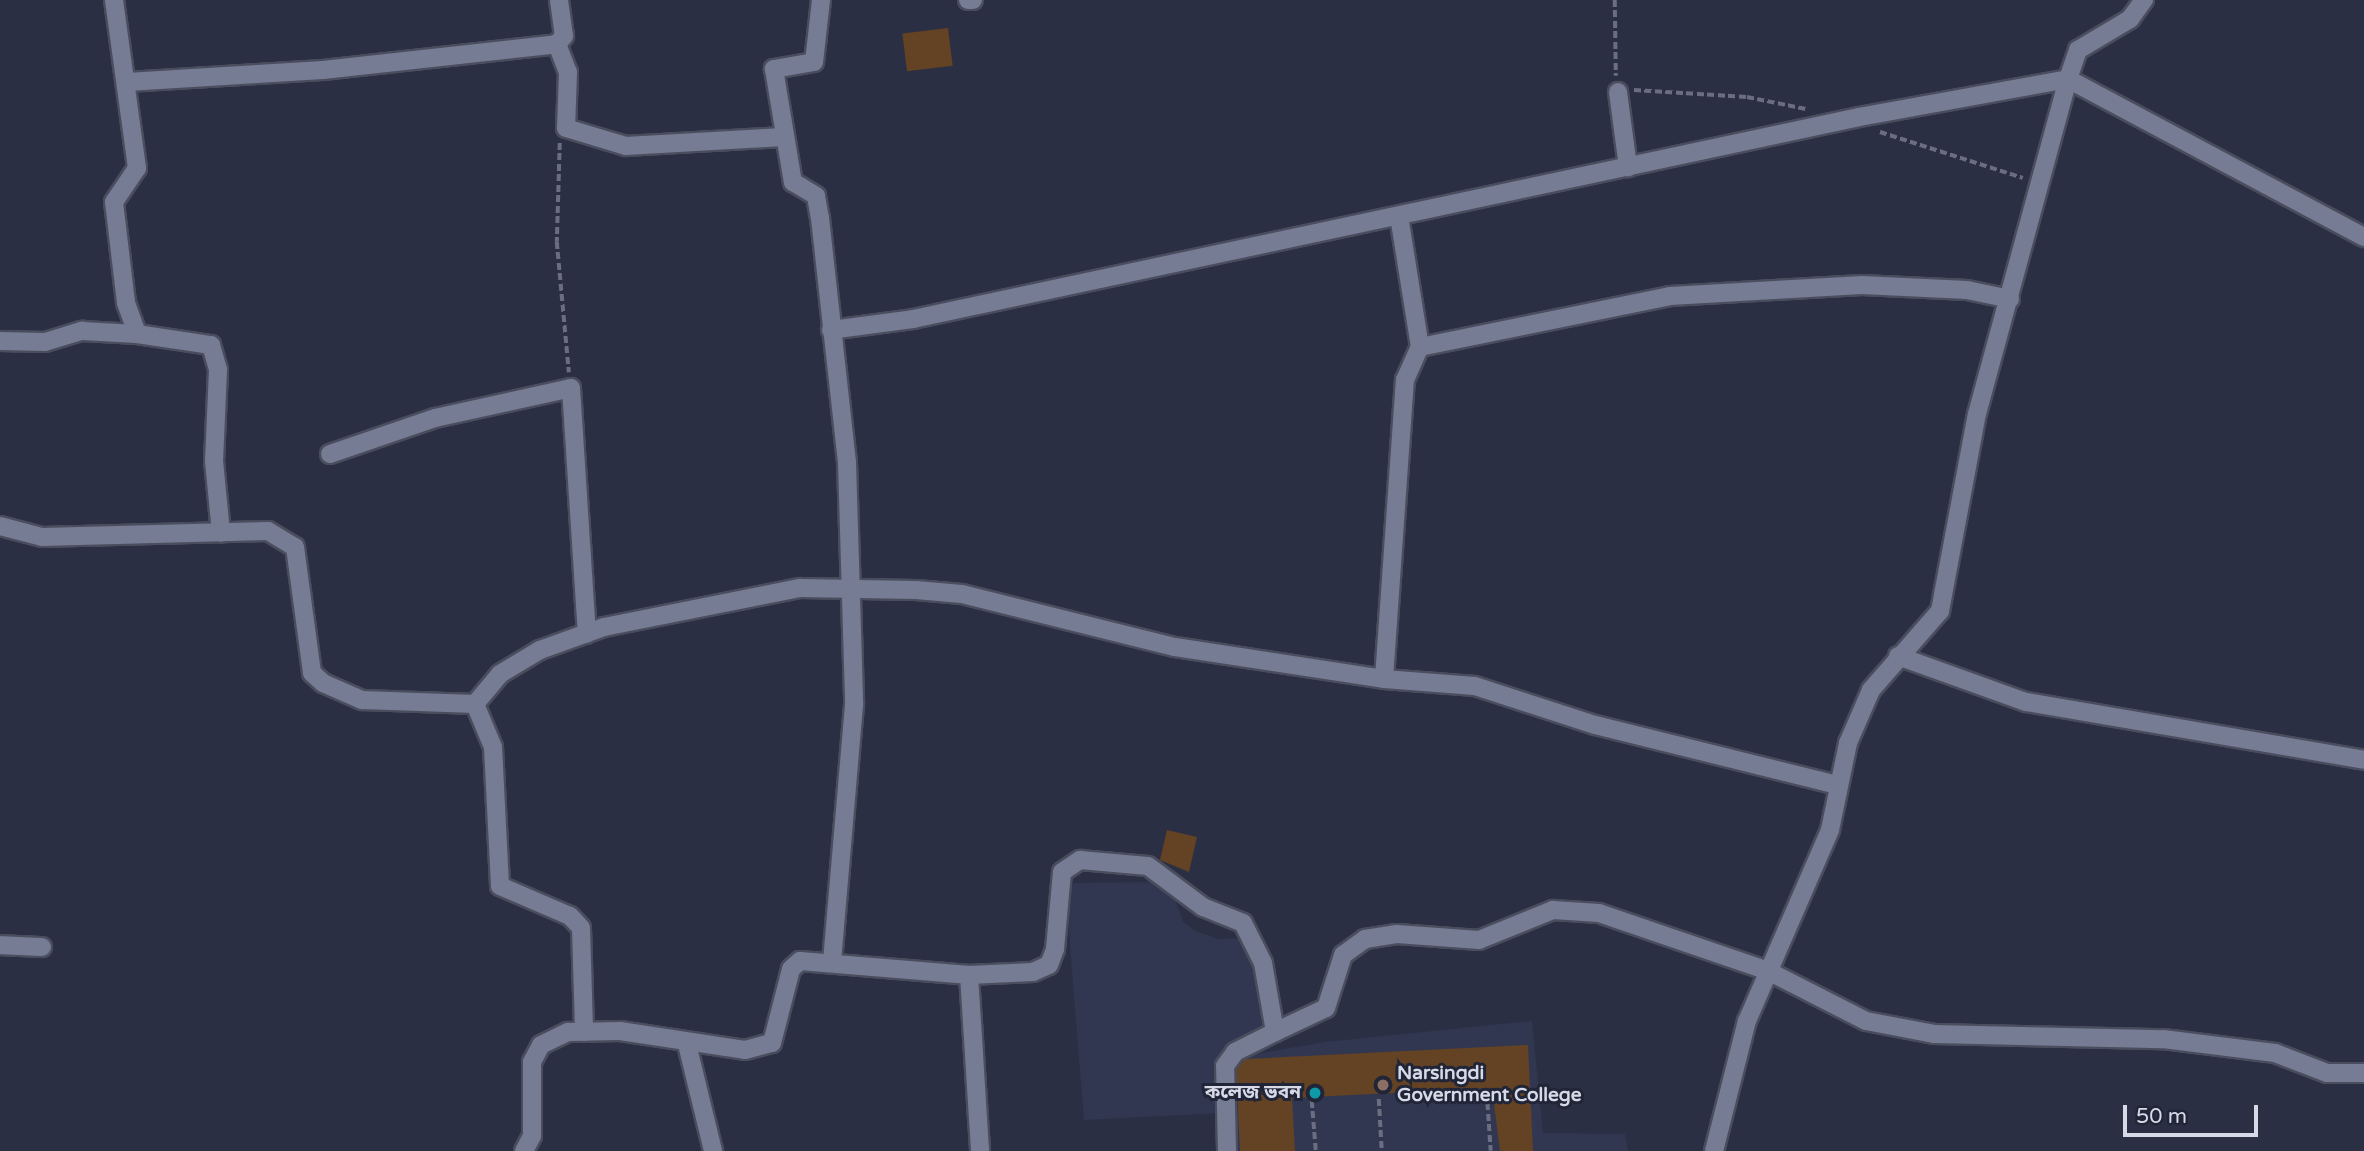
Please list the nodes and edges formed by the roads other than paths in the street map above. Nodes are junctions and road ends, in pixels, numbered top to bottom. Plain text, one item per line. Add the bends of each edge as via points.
1 (114, 0) edge
2 (559, 0) edge
3 (821, 0) edge
4 (968, 0) edge
5 (973, 0) edge
6 (2144, 0) edge
7 (556, 44) junction
8 (2068, 79) junction
9 (127, 82) junction
10 (1618, 92) road end
11 (783, 137) junction
12 (1629, 167) junction
13 (1399, 216) junction
14 (2364, 237) edge
15 (2010, 299) junction
16 (831, 330) junction
17 (137, 334) junction
18 (0, 341) edge
19 (1420, 346) junction
20 (330, 454) dead end
21 (0, 526) edge
22 (220, 533) junction
23 (851, 588) junction
24 (587, 633) junction
25 (1898, 656) junction
26 (1384, 679) junction
27 (475, 704) junction
28 (2364, 760) edge
29 (1837, 785) junction
30 (0, 945) edge
31 (42, 947) dead end
32 (832, 963) junction
33 (1768, 971) junction
34 (969, 975) junction
35 (1275, 1031) junction
36 (584, 1032) junction
37 (687, 1044) junction
38 (2364, 1073) edge
39 (524, 1151) edge
40 (713, 1151) edge
41 (980, 1151) edge
42 (1227, 1151) edge
43 (1714, 1151) edge

1 - 9 street
2 - 7 street via 564,36
3 - 11 street via 814,62 774,69
4 - 5 street
6 - 8 street via 2130,19 2078,50
7 - 9 street via 323,70
7 - 11 street via 568,72 566,128 626,146
8 - 12 street via 1845,120
8 - 14 street
8 - 15 street
9 - 17 street via 137,168 114,202 125,303
10 - 12 street
11 - 16 street via 793,182 816,196
12 - 13 street
13 - 16 street via 913,319
13 - 19 street
15 - 19 street via 1967,290 1863,285 1670,296
15 - 25 street via 1976,414 1940,611
16 - 23 street via 847,462
17 - 18 street via 82,331 45,342
17 - 22 street via 211,345 218,370 214,461
19 - 26 street via 1405,380
20 - 24 street via 435,418 571,388
21 - 22 street via 42,537
22 - 27 street via 268,531 295,547 313,673 323,683 362,700
23 - 24 street via 800,588
23 - 26 street via 962,594 1175,647
23 - 32 street via 853,705
24 - 27 street via 500,674
25 - 28 street via 2026,702
25 - 29 street via 1871,690
26 - 29 street via 1475,686 1595,725
27 - 36 street via 493,747 500,886 570,916 581,928
29 - 33 street via 1822,853
30 - 31 street
32 - 34 street
32 - 37 street via 800,961 791,969 772,1043 745,1050
33 - 35 street via 1599,913 1553,909 1479,940 1397,934 1365,939 1343,955 1326,1008
33 - 38 street via 1866,1021 1934,1034 2163,1039 2275,1054 2327,1073
33 - 43 street via 1747,1021
34 - 35 street via 1033,972 1049,965 1062,872 1069,864 1147,866 1254,935
34 - 41 street
35 - 42 street via 1236,1052 1224,1066
36 - 37 street
36 - 39 street via 541,1045 532,1062 532,1136
37 - 40 street

